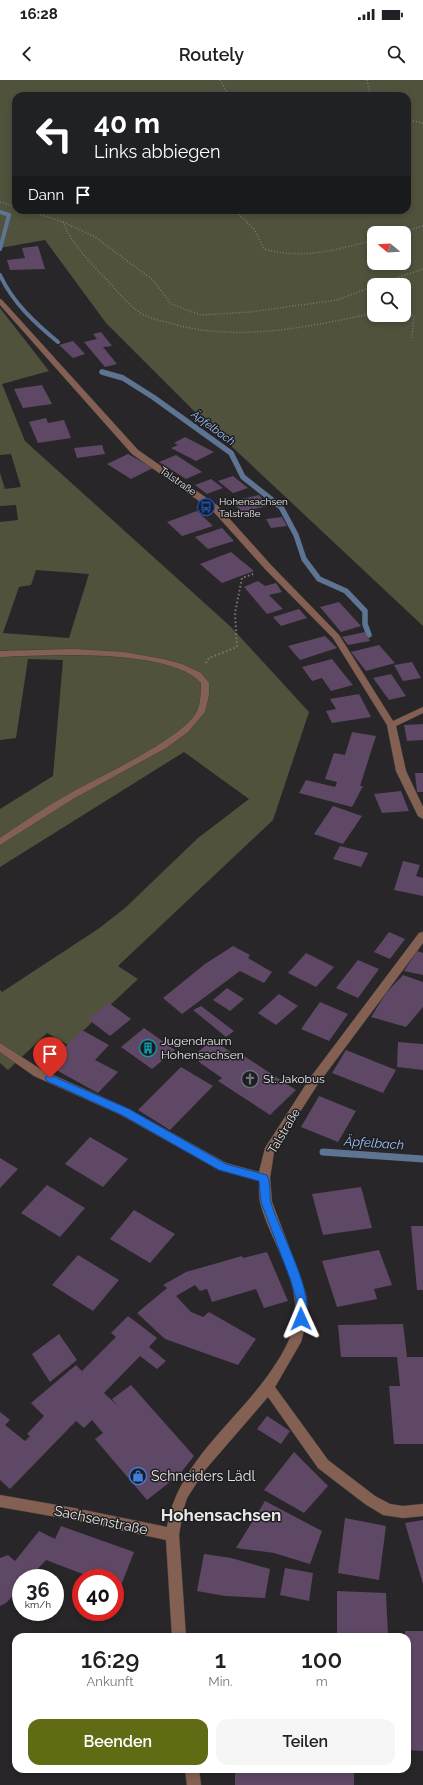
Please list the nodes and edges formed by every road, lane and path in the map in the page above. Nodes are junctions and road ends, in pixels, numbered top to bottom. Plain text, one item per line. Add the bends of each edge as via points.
1 (220, 80) edge
2 (367, 80) edge
3 (227, 92) edge
4 (370, 92) edge
5 (411, 121) edge
6 (423, 123) edge
7 (0, 202) edge
8 (12, 206) edge
9 (38, 214) edge
10 (238, 214) edge
11 (63, 222) junction
12 (423, 226) edge
13 (411, 230) edge
14 (367, 242) edge
15 (423, 269) edge
16 (396, 278) edge
17 (367, 288) edge
18 (0, 301) edge
19 (411, 314) edge
20 (367, 315) edge
21 (412, 338) dead end
22 (242, 578) dead end
23 (0, 654) edge
24 (198, 675) junction
25 (423, 710) edge
26 (391, 725) junction
27 (423, 816) edge
28 (0, 842) edge
29 (423, 936) edge
30 (0, 1047) edge
31 (264, 1178) junction
32 (268, 1387) junction
33 (0, 1501) edge
34 (423, 1510) edge
35 (172, 1535) junction
36 (179, 1633) edge
37 (192, 1773) edge
38 (194, 1785) edge

1 - 3 path
2 - 4 path
5 - 6 path
7 - 8 path
9 - 11 path
10 - 14 path via 254,229 264,249 279,253 330,252
11 - 17 path via 95,237 153,280 171,304 201,315 250,312 337,300
11 - 20 path via 68,235 81,252 124,298 142,314 175,326 213,332 265,330
12 - 13 path
15 - 16 path
18 - 26 street, Talstraße via 136,452 216,508 268,568 336,637
19 - 21 path via 414,316
22 - 24 path via 235,612 237,647 209,658
23 - 24 street via 74,652 124,655 179,666
24 - 28 street via 205,683 201,712 185,730 163,746 70,798
25 - 26 street
26 - 27 street, Talstraße via 401,771
29 - 31 street, Talstraße via 314,1081 269,1152
30 - 31 street via 38,1073 125,1112 223,1167
31 - 32 street, Talstraße via 266,1202 301,1299 301,1319 295,1342
32 - 34 street via 323,1464 370,1500 388,1510
32 - 35 street, Talstraße via 200,1466 182,1495
33 - 35 street, Sachsenstraße
35 - 36 street
37 - 38 street

